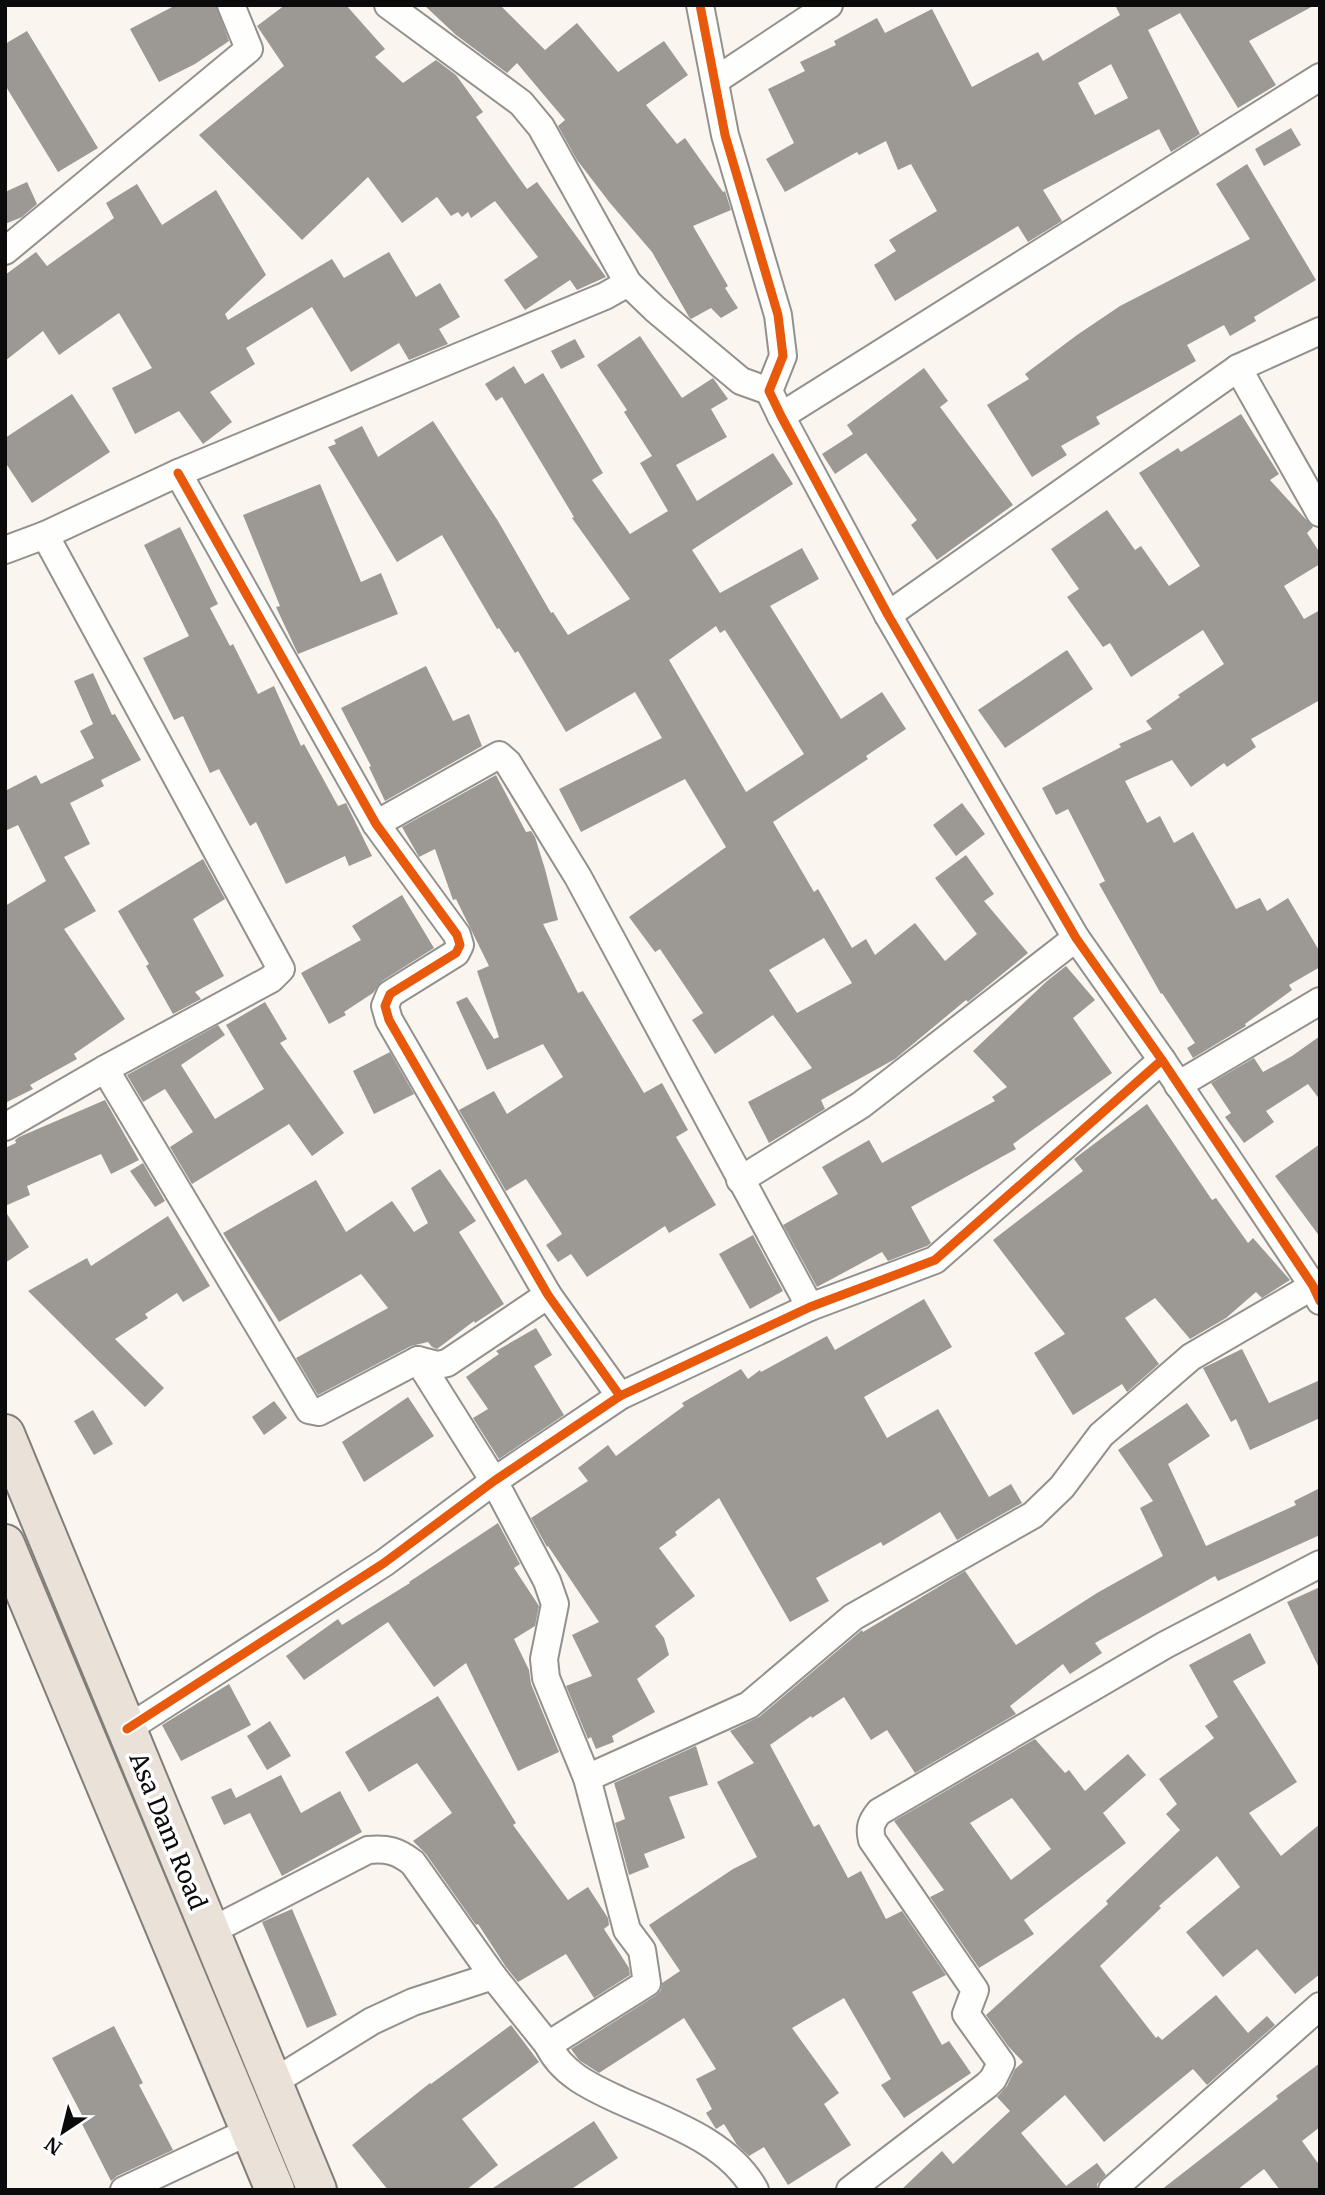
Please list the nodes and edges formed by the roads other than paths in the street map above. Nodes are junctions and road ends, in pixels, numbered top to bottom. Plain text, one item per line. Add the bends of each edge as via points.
1 (231, 5) edge
2 (388, 5) edge
3 (700, 5) edge
4 (829, 5) edge
5 (1320, 77) edge
6 (716, 80) junction
7 (5, 251) edge
8 (628, 283) junction
9 (1320, 331) edge
10 (1238, 368) junction
11 (769, 391) junction
12 (780, 416) junction
13 (178, 473) junction
14 (1320, 513) edge
15 (45, 535) junction
16 (5, 550) edge
17 (888, 615) junction
18 (376, 824) junction
19 (1076, 938) junction
20 (1320, 1001) edge
21 (1161, 1060) junction
22 (105, 1069) junction
23 (1178, 1085) junction
24 (5, 1127) edge
25 (740, 1180) junction
26 (1316, 1293) edge
27 (548, 1295) junction
28 (810, 1307) junction
29 (418, 1360) junction
30 (621, 1396) junction
31 (5, 1434) edge
32 (494, 1481) junction
33 (5, 1545) edge
34 (1320, 1564) edge
35 (127, 1729) junction
36 (587, 1778) junction
37 (209, 1932) junction
38 (494, 1976) junction
39 (1320, 2006) edge
40 (548, 2045) junction
41 (271, 2083) junction
42 (250, 2131) junction
43 (124, 2190) edge
44 (275, 2190) edge
45 (317, 2190) edge
46 (755, 2190) edge
47 (850, 2190) edge
48 (1112, 2190) edge

1 - 7 street via 249,49
2 - 8 street via 521,103 541,127
3 - 6 street
4 - 6 street
5 - 12 street
6 - 11 street via 725,135 778,315 783,356
8 - 11 street via 741,381
8 - 13 street
9 - 10 street
10 - 14 street
10 - 17 street
11 - 12 street
12 - 17 street
13 - 15 street
13 - 18 street
15 - 16 street
15 - 22 street via 281,969 271,979
17 - 19 street
18 - 25 street via 499,755 508,763 578,877
18 - 27 street via 460,945 456,953 390,994 385,1006 388,1020
19 - 21 street
19 - 25 street via 861,1105
20 - 23 street
21 - 23 street
21 - 28 street via 935,1260
22 - 24 street
22 - 29 street via 309,1410 319,1412
23 - 26 street
25 - 28 street
26 - 36 street via 1191,1357 1101,1435 1062,1487 1032,1515 853,1617 749,1705
27 - 29 street via 447,1363
27 - 30 street
28 - 30 street
29 - 32 street
30 - 32 street
31 - 35 main road, Asa Dam Road
32 - 35 street via 384,1563
32 - 36 street via 555,1604 544,1659 546,1678
33 - 42 main road, Asa Dam Road
34 - 47 street via 1165,1644 879,1812 872,1821 872,1840 975,1990 966,2014 1001,2063 987,2085
35 - 37 main road, Asa Dam Road
36 - 40 street via 627,1930 642,1950 647,1983
37 - 38 street via 368,1850 386,1848 413,1863
37 - 41 main road, Asa Dam Road
38 - 40 street
38 - 41 street via 413,2002 372,2021
39 - 48 street
40 - 46 street via 573,2076 589,2086 715,2147 748,2177
41 - 45 main road, Asa Dam Road
42 - 43 street
42 - 44 main road, Asa Dam Road

